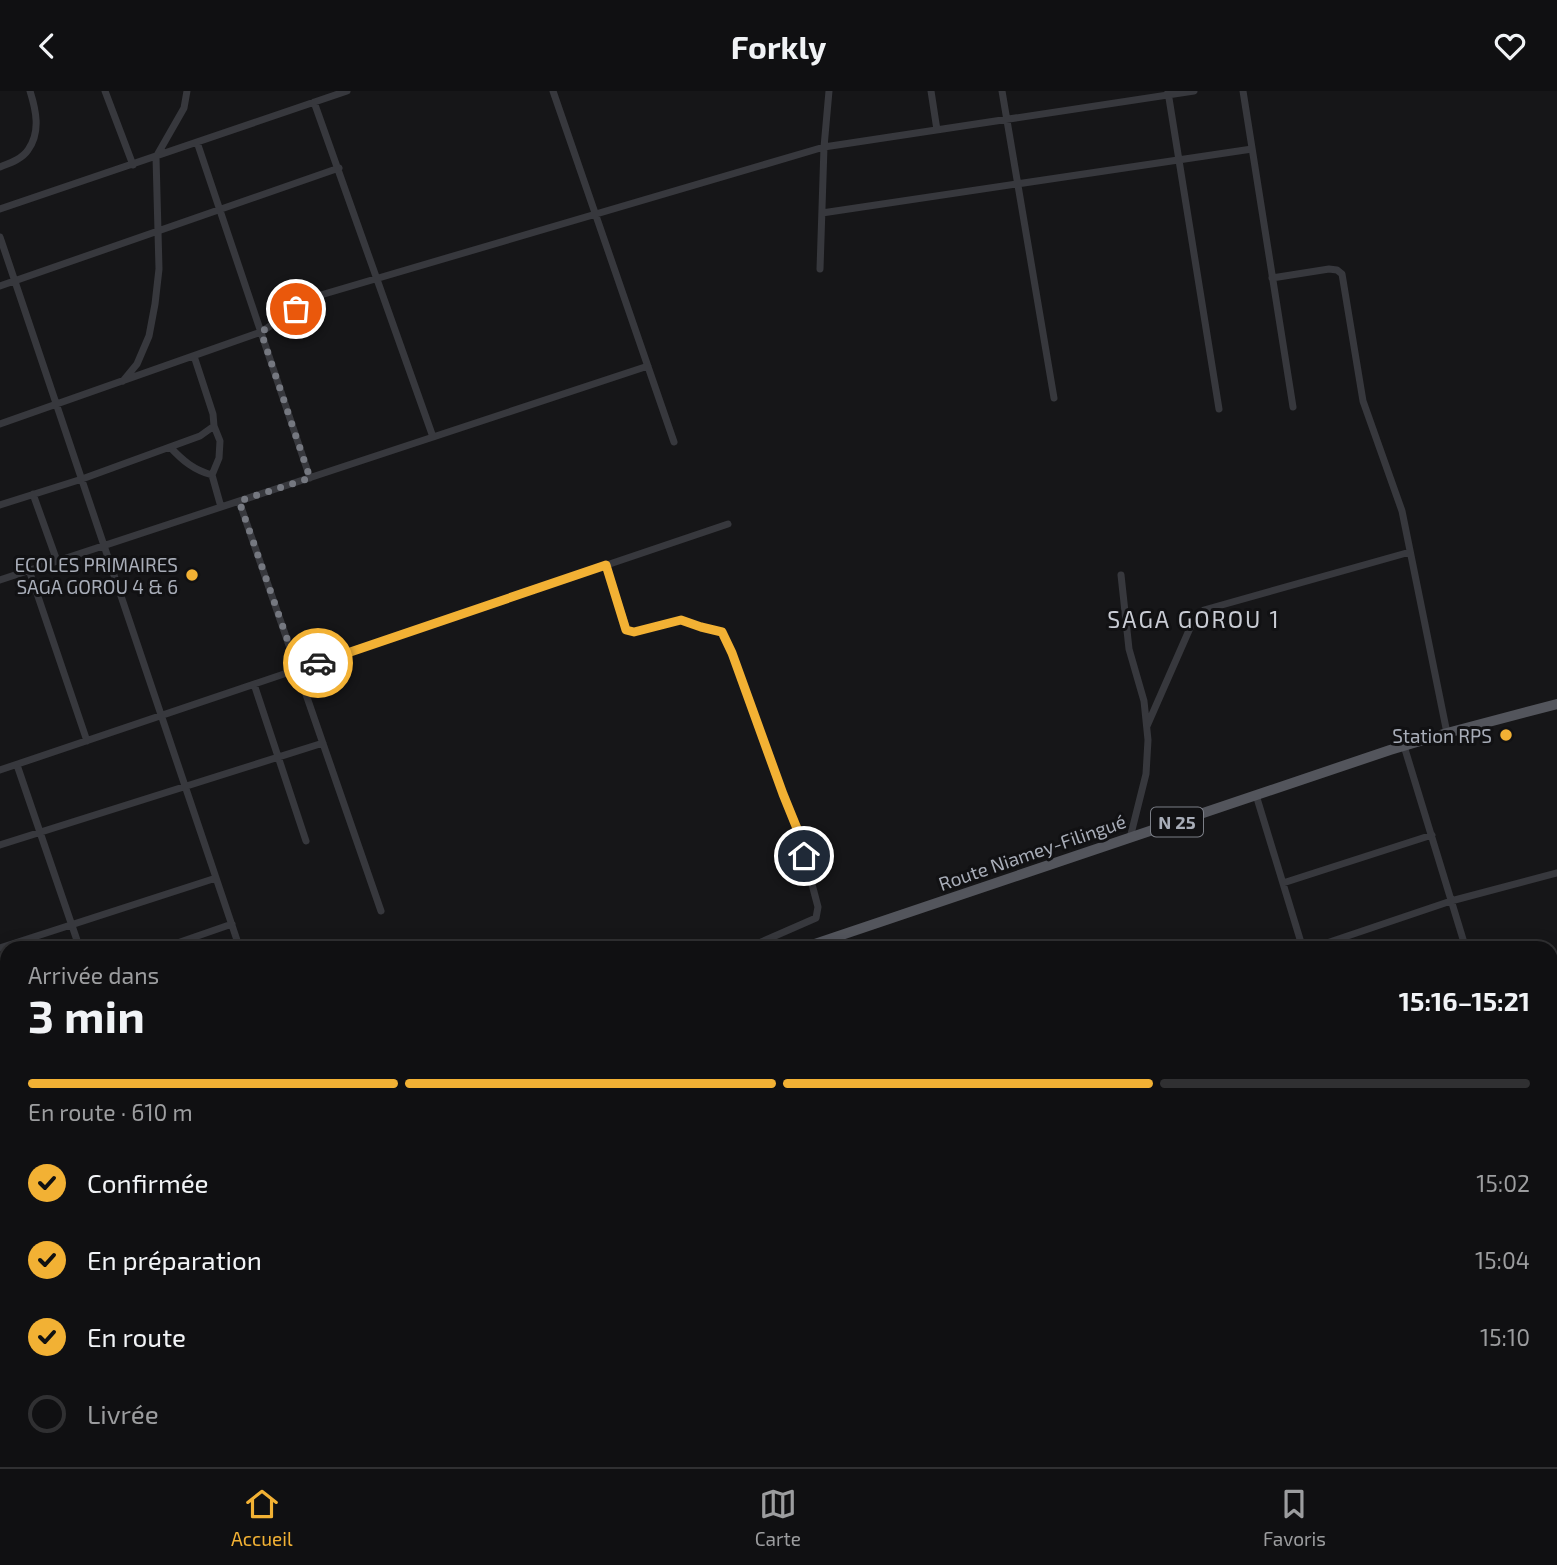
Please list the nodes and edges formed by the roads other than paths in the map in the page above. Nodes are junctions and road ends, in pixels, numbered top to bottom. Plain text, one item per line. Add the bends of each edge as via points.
1 (30, 91) edge
2 (105, 91) edge
3 (187, 91) edge
4 (347, 91) edge
5 (553, 91) edge
6 (829, 91) edge
7 (931, 91) edge
8 (1002, 91) edge
9 (1194, 91) edge
10 (1243, 91) edge
11 (1168, 93) edge
12 (314, 102) junction
13 (1007, 119) junction
14 (937, 130) junction
15 (197, 142) junction
16 (824, 147) junction
17 (1252, 149) junction
18 (156, 157) junction
19 (1179, 160) junction
20 (133, 165) junction
21 (0, 167) edge
22 (339, 168) junction
23 (1018, 184) junction
24 (0, 209) edge
25 (220, 210) junction
26 (822, 213) junction
27 (595, 214) junction
28 (157, 230) junction
29 (0, 237) edge
30 (820, 269) dead end
31 (1272, 278) junction
32 (378, 279) junction
33 (15, 281) junction
34 (0, 286) edge
35 (261, 332) junction
36 (194, 356) junction
37 (648, 366) junction
38 (123, 381) junction
39 (1054, 398) dead end
40 (57, 405) junction
41 (1293, 407) dead end
42 (1219, 409) dead end
43 (0, 424) edge
44 (214, 426) junction
45 (433, 437) junction
46 (674, 442) dead end
47 (170, 447) junction
48 (212, 475) junction
49 (310, 478) junction
50 (82, 479) junction
51 (33, 494) junction
52 (239, 501) junction
53 (0, 505) edge
54 (220, 507) junction
55 (727, 524) dead end
56 (104, 545) junction
57 (1410, 552) junction
58 (57, 561) junction
59 (606, 565) junction
60 (29, 570) junction
61 (1121, 575) dead end
62 (0, 580) edge
63 (298, 670) junction
64 (254, 684) junction
65 (1557, 704) edge
66 (162, 716) junction
67 (1147, 726) junction
68 (1447, 733) junction
69 (87, 741) junction
70 (323, 743) junction
71 (1404, 746) junction
72 (278, 757) junction
73 (17, 765) junction
74 (0, 771) edge
75 (186, 786) junction
76 (1256, 795) junction
77 (40, 832) junction
78 (1432, 835) junction
79 (1130, 838) junction
80 (306, 841) dead end
81 (0, 845) edge
82 (1557, 873) edge
83 (216, 878) junction
84 (1283, 883) junction
85 (1451, 901) junction
86 (381, 911) dead end
87 (232, 924) junction
88 (72, 925) junction
89 (22, 941) edge
90 (77, 941) edge
91 (183, 941) edge
92 (237, 941) edge
93 (764, 941) edge
94 (824, 941) edge
95 (1301, 941) edge
96 (1333, 941) edge
97 (1464, 941) edge

1 - 21 street via 36,130 28,150
2 - 20 street
3 - 18 street via 184,108
4 - 12 street
5 - 27 street
6 - 16 street
7 - 14 street
8 - 13 street
9 - 11 street
10 - 17 street
11 - 13 street
11 - 19 street
12 - 15 street
12 - 22 street
13 - 14 street
13 - 23 street
14 - 16 street
15 - 18 street
15 - 25 street
16 - 26 street
16 - 27 street
17 - 19 street
17 - 31 street
18 - 20 street
18 - 28 street
19 - 23 street
19 - 42 street
20 - 24 street
22 - 25 street
22 - 32 street
23 - 26 street
23 - 39 street
25 - 28 street
25 - 35 street
26 - 30 street
27 - 32 street
27 - 37 street
28 - 33 street
28 - 38 street via 159,269 149,336 137,364
29 - 33 street
31 - 41 street
31 - 57 street via 1329,268 1342,274 1363,401 1402,511
32 - 35 street via 314,297
32 - 45 street
33 - 34 street
33 - 40 street
35 - 36 street
35 - 49 street
36 - 38 street
36 - 44 street
37 - 45 street
37 - 46 street
38 - 40 street
40 - 43 street
40 - 50 street
44 - 47 street
44 - 48 street via 220,441
45 - 49 street
47 - 48 street via 197,471
47 - 50 street
48 - 54 street
49 - 52 street
50 - 51 street
50 - 56 street
51 - 53 street
51 - 58 street
52 - 54 street
52 - 63 street
54 - 56 street
55 - 59 street
56 - 58 street
56 - 66 street
57 - 67 street via 1204,610 1194,619
57 - 68 street
58 - 60 street
59 - 63 street
59 - 93 street via 626,630 681,620 722,632 732,653 798,831 818,907 816,919
60 - 62 street
60 - 69 street
61 - 67 street via 1129,649
63 - 64 street
63 - 70 street
64 - 66 street
64 - 72 street
65 - 68 main road, Route Niamey-Filingué / N 25
66 - 69 street
66 - 75 street
67 - 79 street via 1146,774
68 - 71 main road, Route Niamey-Filingué / N 25
69 - 73 street
70 - 72 street
70 - 86 street
71 - 76 main road, Route Niamey-Filingué / N 25
71 - 78 street
72 - 75 street
72 - 80 street
73 - 74 street
73 - 77 street
75 - 77 street
75 - 83 street
76 - 79 main road, Route Niamey-Filingué / N 25
76 - 84 street
77 - 81 street
77 - 88 street
78 - 84 street
78 - 85 street
79 - 94 main road, Route Niamey-Filingué / N 25
82 - 85 street
83 - 87 street
83 - 88 street
84 - 95 street
85 - 96 street
85 - 97 street
87 - 91 street
87 - 92 street
88 - 89 street
88 - 90 street

